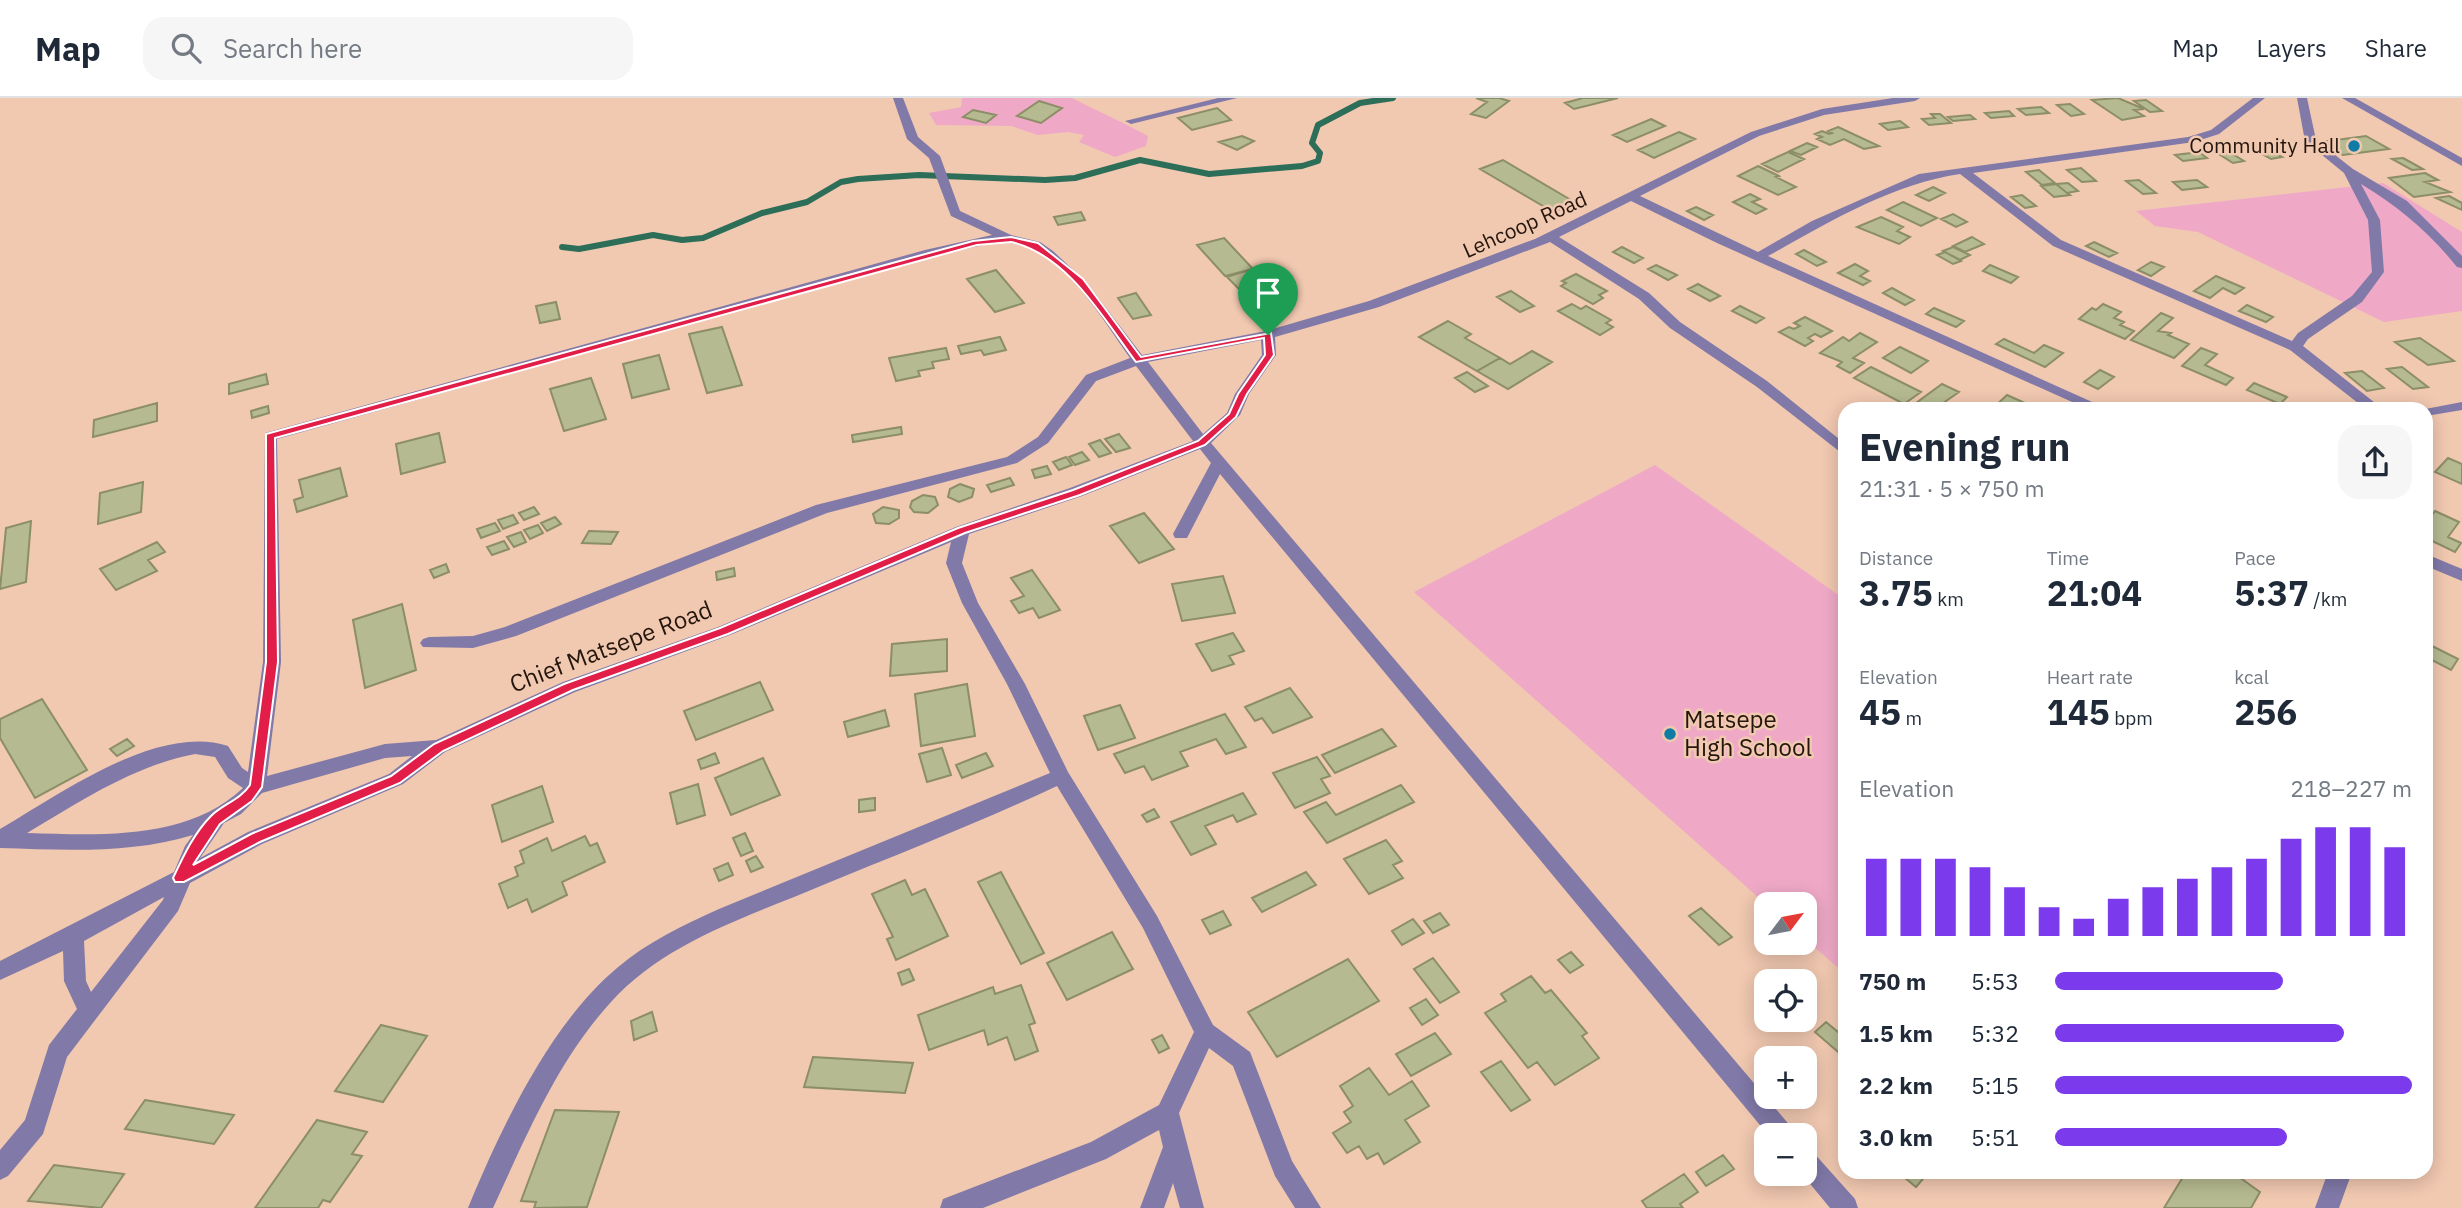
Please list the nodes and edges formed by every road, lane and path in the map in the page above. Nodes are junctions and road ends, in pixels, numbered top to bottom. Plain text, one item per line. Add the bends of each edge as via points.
1 (898, 98) edge
2 (1232, 98) edge
3 (1915, 98) edge
4 (2260, 98) edge
5 (2302, 98) edge
6 (2347, 98) edge
7 (1131, 121) dead end
8 (2462, 163) edge
9 (1962, 170) junction
10 (2349, 171) junction
11 (1633, 197) junction
12 (1551, 237) junction
13 (1011, 239) junction
14 (1759, 256) junction
15 (2462, 264) edge
16 (1268, 335) junction
17 (2295, 348) junction
18 (1139, 360) junction
19 (2085, 402) edge
20 (2366, 402) edge
21 (2462, 406) edge
22 (2433, 411) edge
23 (1202, 443) junction
24 (1838, 445) edge
25 (1219, 462) junction
26 (962, 531) junction
27 (1181, 534) dead end
28 (2433, 562) edge
29 (2462, 575) edge
30 (429, 643) dead end
31 (438, 747) junction
32 (1061, 776) junction
33 (256, 787) junction
34 (216, 820) junction
35 (0, 840) edge
36 (180, 878) junction
37 (73, 936) junction
38 (0, 971) edge
39 (88, 1010) junction
40 (1205, 1032) junction
41 (1167, 1113) junction
42 (1773, 1123) edge
43 (1175, 1147) junction
44 (0, 1168) edge
45 (1817, 1174) edge
46 (2337, 1179) edge
47 (480, 1208) edge
48 (952, 1208) edge
49 (1152, 1208) edge
50 (1192, 1208) edge
51 (1309, 1208) edge
52 (1846, 1208) edge
53 (2327, 1208) edge

1 - 13 street via 913,139 934,156 955,213
2 - 7 street
3 - 11 street, Lehcoop Road via 1787,122
4 - 9 street via 2215,132 2190,140
5 - 10 street via 2311,141
6 - 8 street
9 - 14 street via 1923,176 1886,191
9 - 17 street via 2057,243
10 - 15 street via 2403,204
10 - 17 street via 2374,220 2378,272 2357,299 2303,336
11 - 12 street, Lehcoop Road
11 - 14 street
12 - 16 street, Lehcoop Road via 1374,304
12 - 24 street via 1644,296 1675,325 1762,384
13 - 18 street via 1035,245 1080,281
13 - 33 street via 929,253 270,436 272,662
14 - 19 street
16 - 18 street, Lehcoop Road
16 - 23 street via 1269,355 1233,415
17 - 20 street
18 - 23 street
18 - 30 street, Lehcoop Road via 1091,378 1043,440 1012,460 822,509 510,632 473,642
21 - 22 street
23 - 25 street
23 - 26 street, Chief Matsepe Road
25 - 27 street
25 - 42 street via 1574,892
26 - 31 street, Chief Matsepe Road via 724,631 569,687
26 - 32 street via 954,563 961,586
28 - 29 street
31 - 33 street via 385,751
31 - 36 street, Chief Matsepe Road via 396,779 255,838
32 - 40 street via 1150,922
32 - 47 street via 753,905 638,964 605,993 555,1061
33 - 34 street
33 - 35 street via 235,773 221,751 197,746 106,778
34 - 35 street via 149,838 108,842
34 - 36 street via 192,852
36 - 37 street, Chief Matsepe Road
36 - 39 street via 172,905
37 - 38 street, Chief Matsepe Road
37 - 39 street via 75,981
39 - 44 street via 57,1052 35,1126
40 - 41 street
40 - 51 street via 1242,1059 1283,1168
41 - 43 street
41 - 48 street via 1098,1151
43 - 49 street
43 - 50 street
45 - 52 street
46 - 53 street

